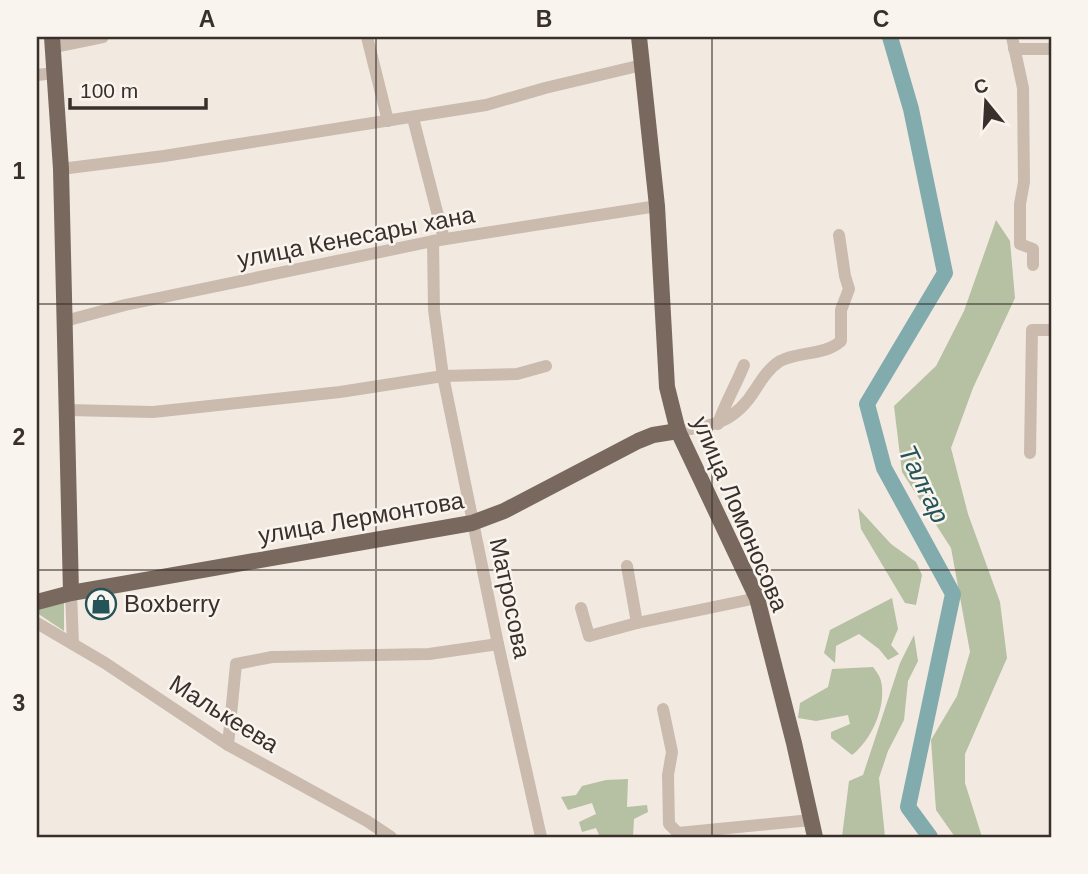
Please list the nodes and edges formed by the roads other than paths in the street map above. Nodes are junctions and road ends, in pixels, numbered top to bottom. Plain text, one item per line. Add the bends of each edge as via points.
1 (103, 37) edge
2 (367, 37) edge
3 (639, 37) edge
4 (53, 42) edge
5 (1013, 43) edge
6 (1051, 49) edge
7 (642, 65) junction
8 (55, 73) junction
9 (37, 75) edge
10 (412, 118) junction
11 (388, 121) junction
12 (61, 169) junction
13 (657, 206) junction
14 (839, 235) dead end
15 (438, 240) junction
16 (1033, 265) dead end
17 (65, 321) junction
18 (1051, 330) edge
19 (744, 365) dead end
20 (546, 366) dead end
21 (443, 376) junction
22 (68, 410) junction
23 (718, 424) junction
24 (678, 431) junction
25 (1030, 453) dead end
26 (472, 523) junction
27 (627, 566) dead end
28 (71, 593) junction
29 (757, 598) junction
30 (37, 602) edge
31 (581, 608) dead end
32 (37, 623) edge
33 (637, 623) junction
34 (73, 645) junction
35 (498, 645) junction
36 (663, 709) dead end
37 (228, 745) junction
38 (811, 820) junction
39 (391, 837) edge
40 (541, 837) edge
41 (815, 837) edge

1 - 4 street
2 - 11 street
3 - 7 main road, улица Ломоносова
4 - 8 main road
5 - 6 street
5 - 16 street via 1023,88 1020,244 1033,249
7 - 10 street via 486,106
7 - 13 main road, улица Ломоносова
8 - 9 street
8 - 12 main road
10 - 11 street
10 - 15 street, Матросова
11 - 12 street
12 - 17 main road
13 - 15 street, улица Кенесары хана
13 - 24 main road, улица Ломоносова via 667,387
14 - 23 street via 849,289 841,310 842,341 780,361 765,374 738,414
15 - 17 street, улица Кенесары хана
15 - 21 street, Матросова via 434,310
17 - 22 main road
18 - 25 street via 1032,330
19 - 23 street
20 - 21 street via 517,374
21 - 22 street via 153,412
21 - 26 street, Матросова
22 - 28 main road
23 - 24 street
24 - 26 main road, улица Лермонтова via 638,441
24 - 29 main road, улица Ломоносова
26 - 28 main road, улица Лермонтова
26 - 35 street, Матросова
27 - 33 street
28 - 30 main road, улица Лермонтова
28 - 34 street
29 - 33 street
29 - 38 main road, улица Ломоносова
31 - 33 street via 589,636
32 - 34 street, Малькеева
34 - 37 street, Малькеева
35 - 37 street via 429,654 272,657 236,664
35 - 40 street, Матросова
36 - 38 street via 672,752 669,824 678,833
37 - 39 street, Малькеева
38 - 41 main road, улица Ломоносова

